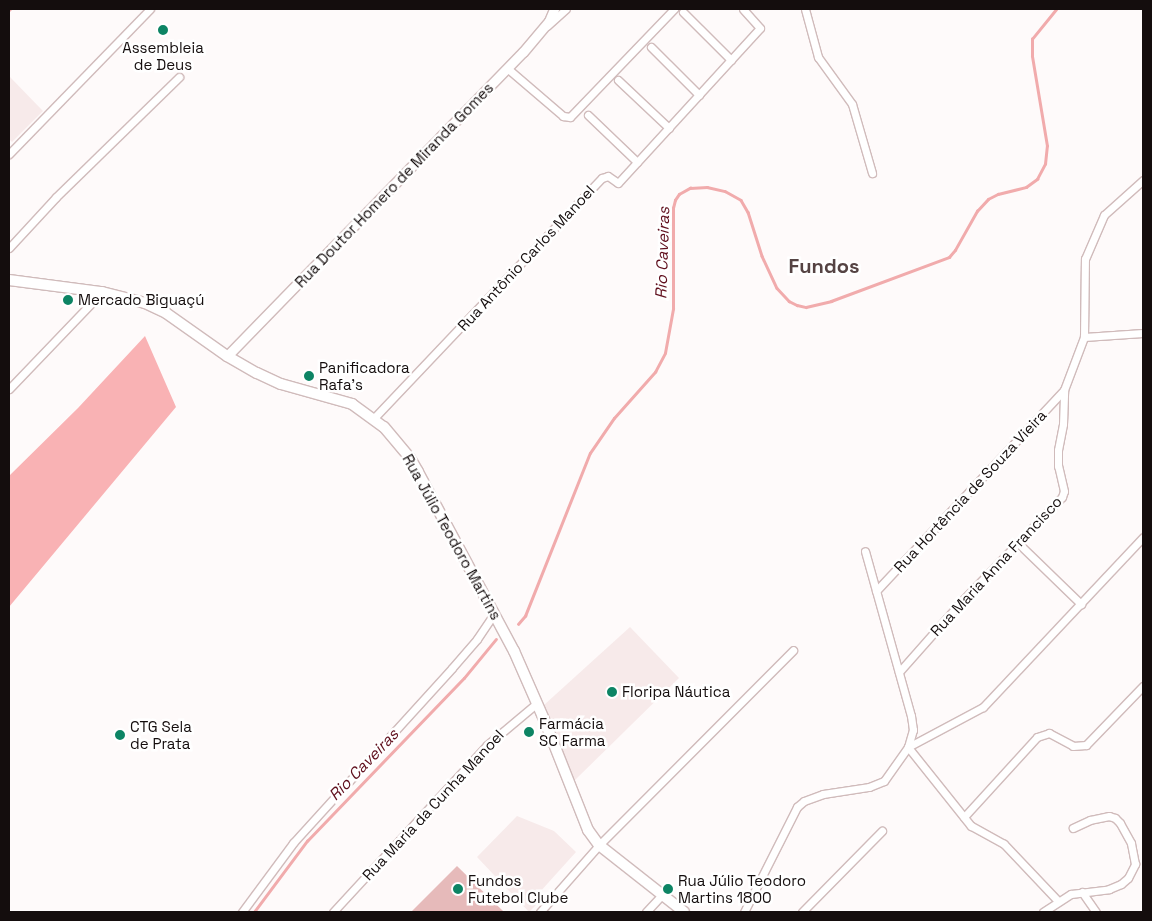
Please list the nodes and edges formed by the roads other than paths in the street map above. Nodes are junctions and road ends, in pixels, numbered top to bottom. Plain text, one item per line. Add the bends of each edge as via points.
1 (150, 9) edge
2 (554, 9) edge
3 (566, 9) edge
4 (674, 9) edge
5 (743, 9) edge
6 (806, 9) edge
7 (683, 12) dead end
8 (540, 33) junction
9 (651, 47) dead end
10 (731, 60) junction
11 (507, 68) junction
12 (179, 77) dead end
13 (618, 80) dead end
14 (699, 95) junction
15 (588, 115) dead end
16 (669, 128) junction
17 (9, 154) edge
18 (638, 162) junction
19 (872, 173) dead end
20 (1143, 180) edge
21 (9, 248) edge
22 (9, 280) edge
23 (102, 292) junction
24 (1143, 333) edge
25 (1084, 337) junction
26 (227, 356) junction
27 (9, 389) edge
28 (1064, 390) junction
29 (374, 418) junction
30 (1143, 537) edge
31 (1018, 543) junction
32 (865, 551) dead end
33 (876, 591) junction
34 (1080, 604) junction
35 (494, 614) junction
36 (793, 650) dead end
37 (899, 672) junction
38 (1143, 686) edge
39 (537, 702) junction
40 (908, 747) junction
41 (964, 817) junction
42 (1073, 828) dead end
43 (882, 831) dead end
44 (599, 844) junction
45 (1082, 892) junction
46 (662, 895) junction
47 (1058, 901) junction
48 (242, 912) edge
49 (333, 912) edge
50 (540, 912) edge
51 (646, 912) edge
52 (684, 912) edge
53 (744, 912) edge
54 (802, 912) edge
55 (1043, 912) edge
56 (1096, 912) edge

1 - 17 street
2 - 8 street, Rua Doutor Homero de Miranda Gomes
3 - 8 street
4 - 11 street via 570,117 563,116
5 - 10 street, Rua Antônio Carlos Manoel via 760,28
6 - 19 street via 818,57 852,104
7 - 10 street
8 - 11 street, Rua Doutor Homero de Miranda Gomes
9 - 14 street
10 - 14 street, Rua Antônio Carlos Manoel
11 - 26 street, Rua Doutor Homero de Miranda Gomes
12 - 21 street via 56,197
13 - 16 street
14 - 16 street, Rua Antônio Carlos Manoel
15 - 18 street
16 - 18 street, Rua Antônio Carlos Manoel
18 - 29 street, Rua Antônio Carlos Manoel via 618,182 608,176 602,178
20 - 25 street via 1104,215 1088,250
22 - 23 main road, Rua Júlio Teodoro Martins
23 - 26 main road, Rua Júlio Teodoro Martins via 156,307
23 - 27 street
24 - 25 street
25 - 28 street
26 - 29 main road, Rua Júlio Teodoro Martins via 269,379 341,400
28 - 31 street, Rua Maria Anna Francisco via 1058,466 1064,491
28 - 33 street, Rua Hortência de Souza Vieira
29 - 35 main road, Rua Júlio Teodoro Martins via 410,458
30 - 34 street
31 - 34 street
31 - 37 street, Rua Maria Anna Francisco
32 - 33 street
33 - 37 street
34 - 40 street via 983,707
35 - 39 main road, Rua Júlio Teodoro Martins
35 - 48 street via 463,656 294,843
36 - 44 street
37 - 40 street via 913,723
38 - 41 street via 1086,745 1073,746 1049,733 1037,737
39 - 44 main road, Rua Júlio Teodoro Martins via 581,816
39 - 49 street, Rua Maria da Cunha Manoel via 487,746
40 - 41 street
40 - 53 street via 884,782 822,794 798,807
41 - 47 street via 972,826 1004,844
42 - 45 street via 1090,820 1115,818 1136,858 1131,873 1121,884
43 - 54 street
44 - 46 main road, Rua Júlio Teodoro Martins
44 - 50 street
45 - 47 street
45 - 56 street
46 - 51 street
46 - 52 main road, Rua Júlio Teodoro Martins
47 - 55 street

